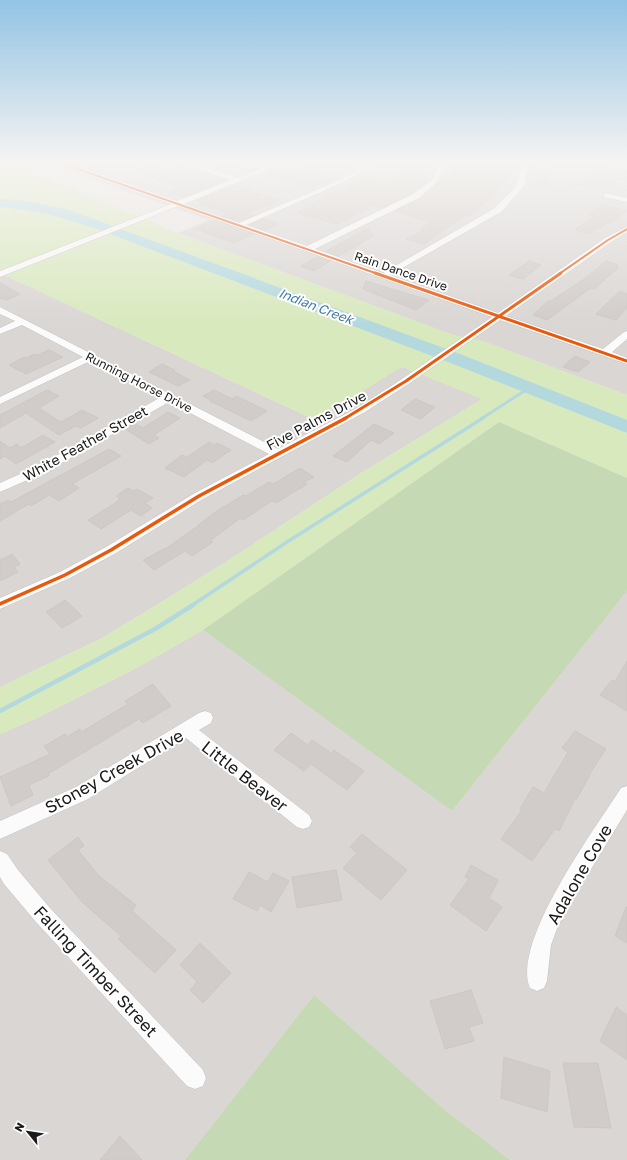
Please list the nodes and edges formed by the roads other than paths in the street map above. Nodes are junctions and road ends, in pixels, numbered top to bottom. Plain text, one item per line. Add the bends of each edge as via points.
1 (150, 215) edge
2 (211, 215) edge
3 (263, 215) edge
4 (377, 215) edge
5 (489, 215) edge
6 (240, 225) junction
7 (627, 229) edge
8 (308, 249) junction
9 (0, 274) edge
10 (383, 276) junction
11 (0, 310) edge
12 (499, 316) junction
13 (22, 322) junction
14 (0, 331) edge
15 (627, 334) edge
16 (605, 353) junction
17 (90, 357) junction
18 (627, 361) edge
19 (169, 397) junction
20 (0, 401) edge
21 (277, 454) junction
22 (0, 488) edge
23 (0, 604) edge
24 (205, 718) dead end
25 (187, 730) junction
26 (627, 794) edge
27 (303, 821) dead end
28 (0, 830) edge
29 (0, 860) edge
30 (537, 981) dead end
31 (195, 1078) dead end

1 - 9 street
2 - 6 street, Rain Dance Drive
3 - 6 street
4 - 8 street
5 - 10 street
6 - 8 street, Rain Dance Drive
7 - 12 street, Five Palms Drive
8 - 10 street, Rain Dance Drive
10 - 12 street, Rain Dance Drive
11 - 13 street, Running Horse Drive
12 - 16 street, Rain Dance Drive
12 - 21 street, Five Palms Drive via 361,410
13 - 14 street
13 - 17 street, Running Horse Drive
15 - 16 street
16 - 18 street, Rain Dance Drive
17 - 19 street, Running Horse Drive
17 - 20 street
19 - 21 street, Running Horse Drive
19 - 22 street, White Feather Street via 56,461
21 - 23 street, Five Palms Drive via 199,496 65,575
24 - 25 street, Stoney Creek Drive
25 - 27 street, Little Beaver
25 - 28 street, Stoney Creek Drive via 82,793
26 - 30 street, Adalone Cove via 550,921 541,945
29 - 31 street, Falling Timber Street via 10,877 43,915

